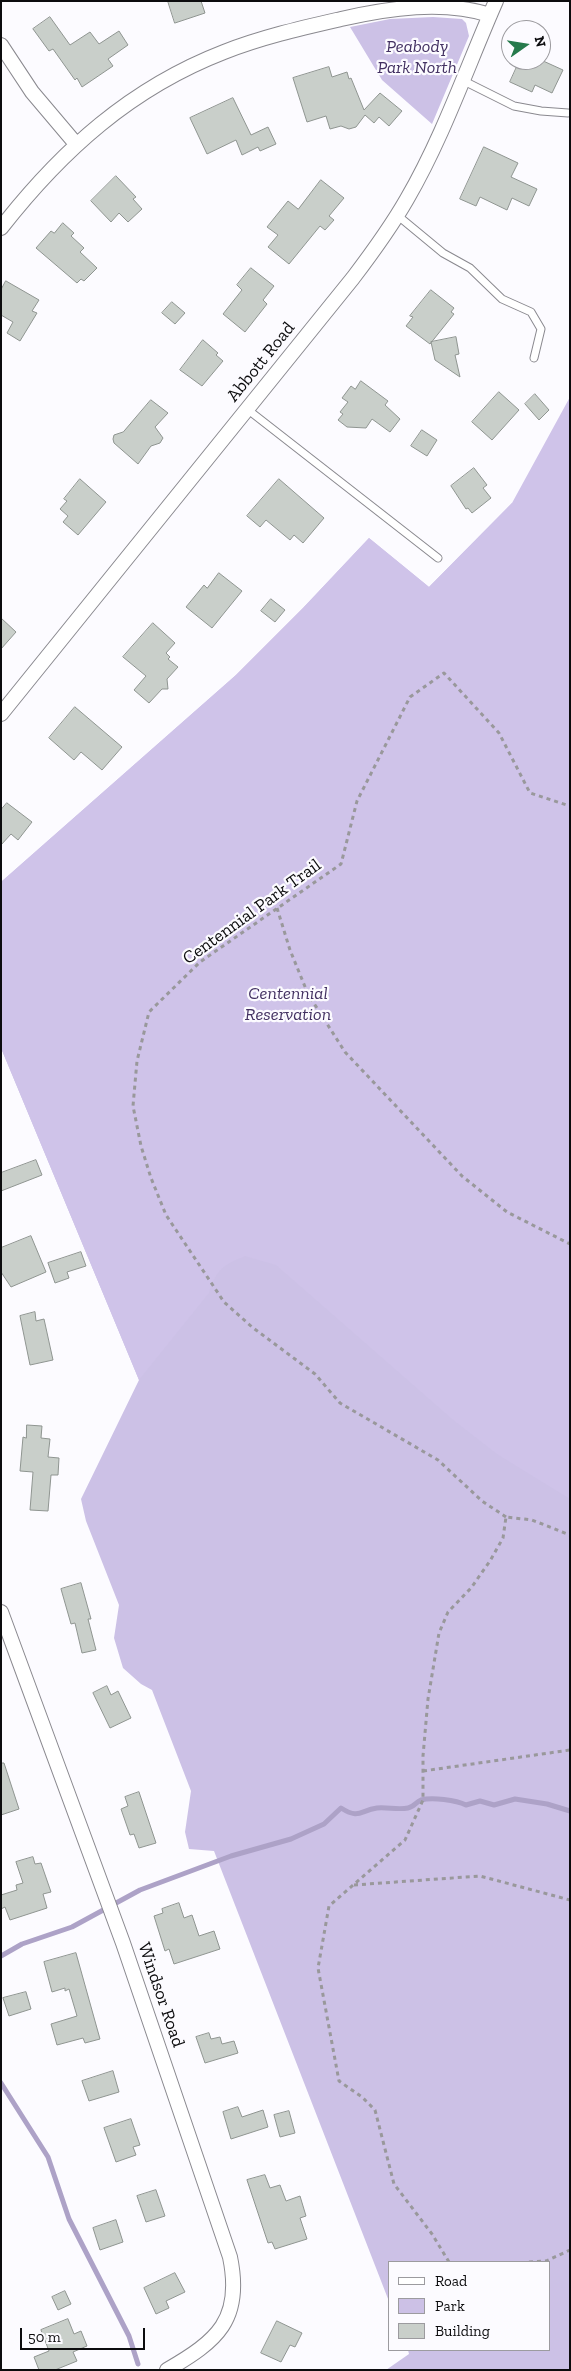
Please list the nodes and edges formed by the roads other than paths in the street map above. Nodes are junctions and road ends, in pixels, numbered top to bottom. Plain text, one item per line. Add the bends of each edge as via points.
1 (496, 1) edge
2 (490, 14) junction
3 (1, 45) edge
4 (462, 80) junction
5 (568, 113) dead end
6 (76, 144) junction
7 (397, 215) junction
8 (1, 228) edge
9 (534, 358) dead end
10 (247, 409) junction
11 (438, 558) dead end
12 (1, 714) edge
13 (1, 1612) edge
14 (167, 2370) edge

1 - 2 street, Abbott Road
2 - 4 street, Abbott Road
2 - 6 street via 446,6 398,9 350,17 250,43 201,62 152,88 107,117
3 - 6 street via 32,92
4 - 5 lane via 514,106
4 - 7 street, Abbott Road via 424,166
6 - 8 street
7 - 9 lane via 443,253 470,268 502,299 531,312 542,329
7 - 10 street, Abbott Road via 358,272
10 - 11 lane
10 - 12 street, Abbott Road
13 - 14 street, Windsor Road via 123,1943 230,2258 234,2292 224,2324 208,2343

